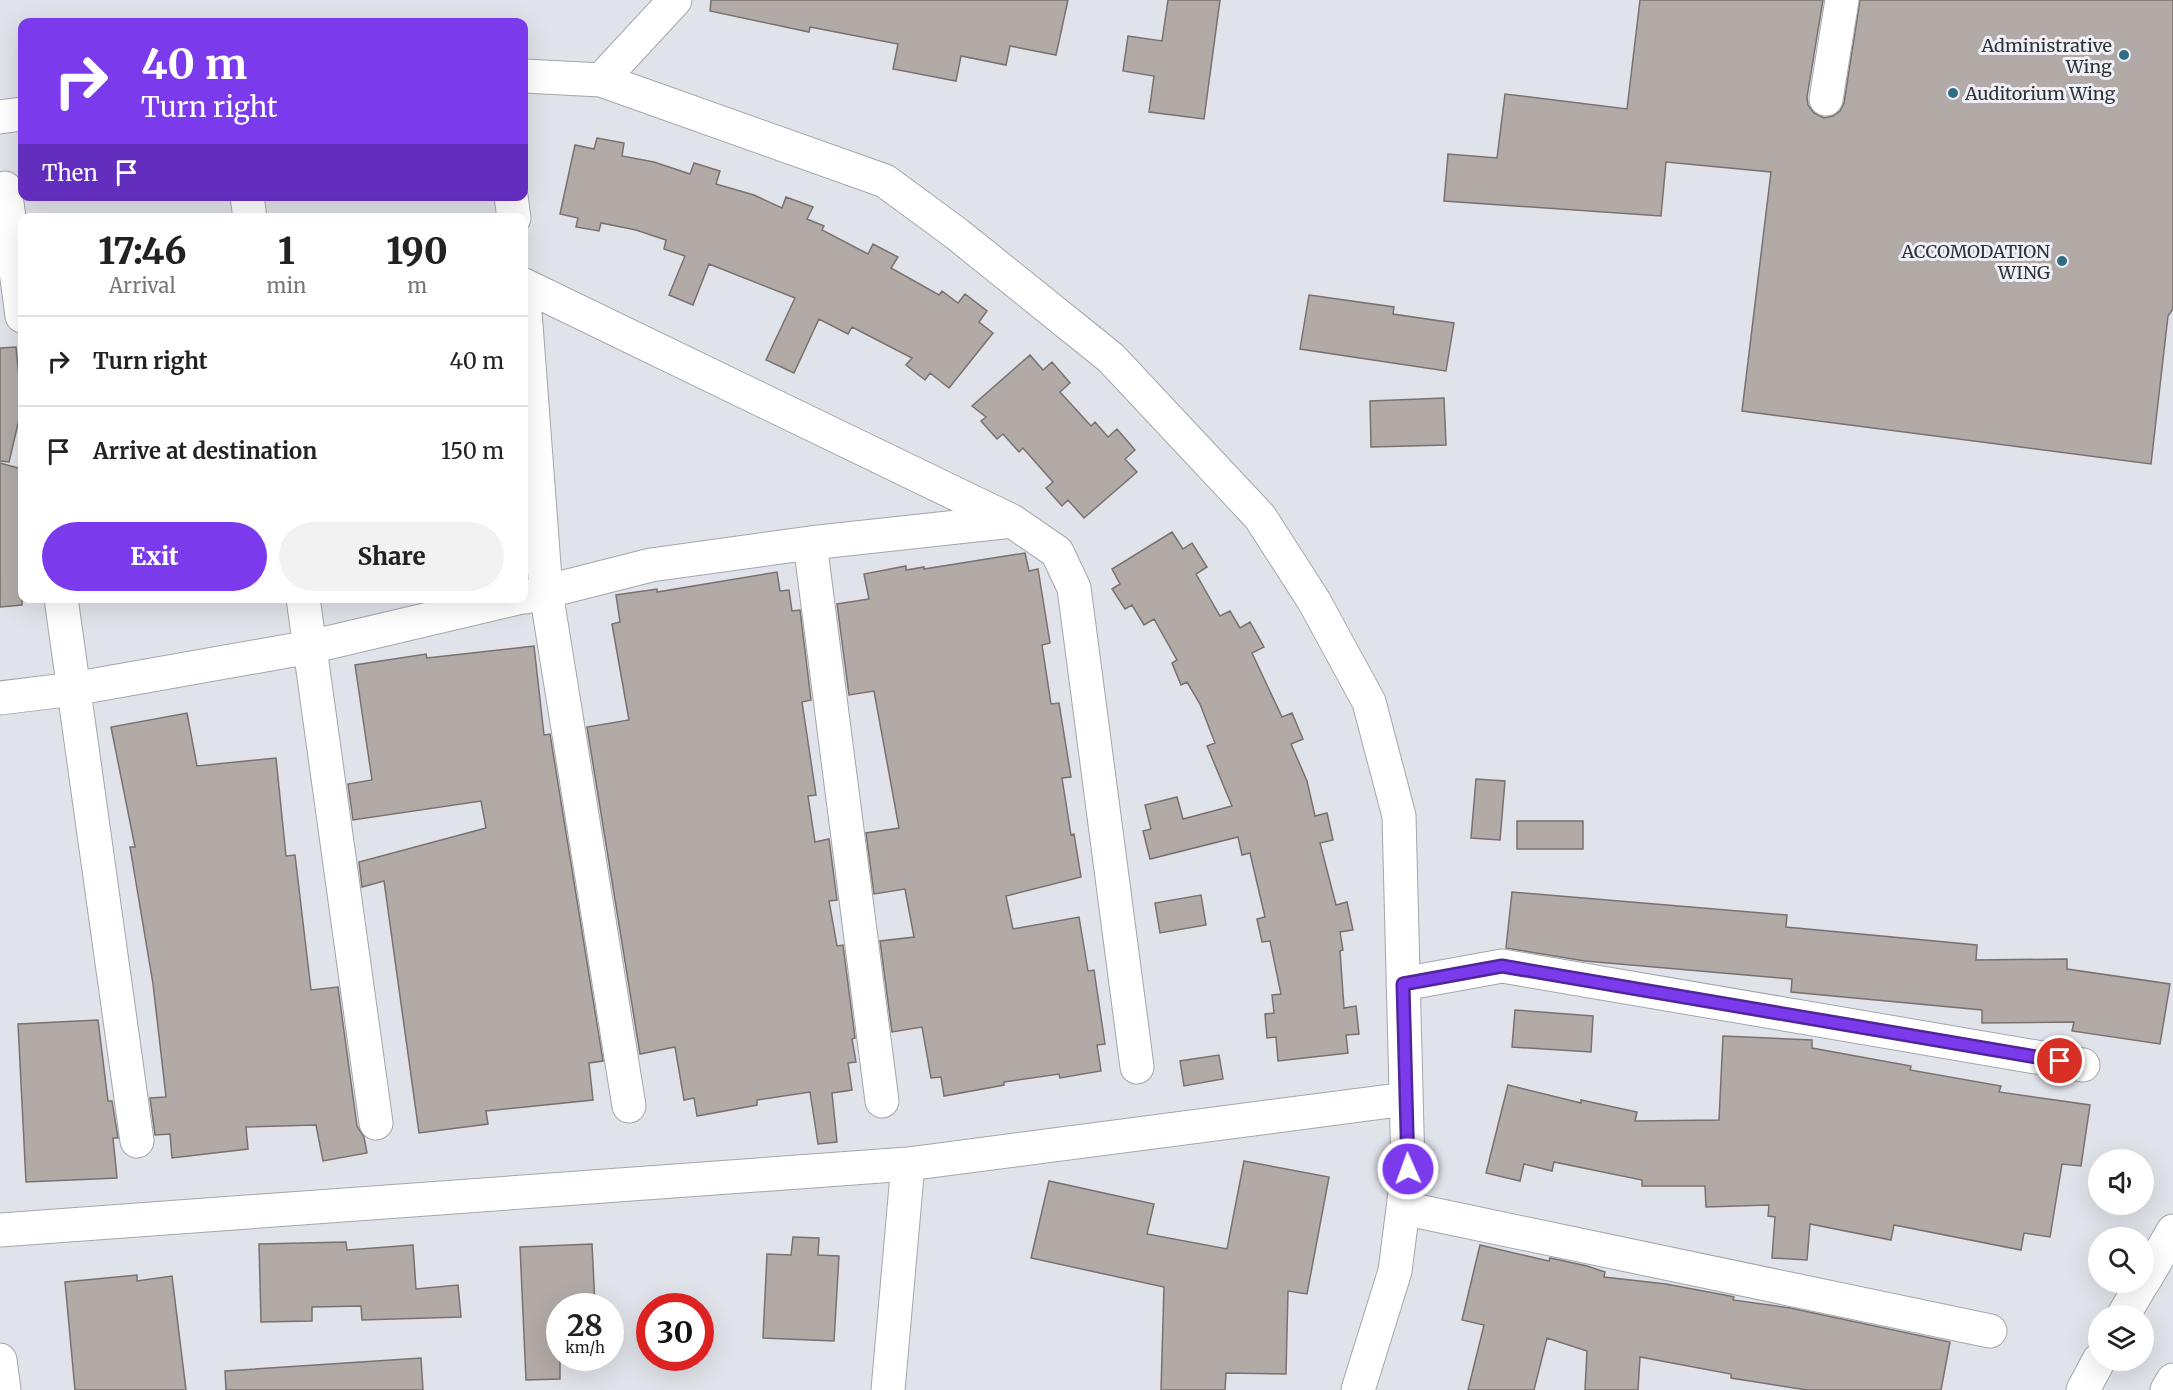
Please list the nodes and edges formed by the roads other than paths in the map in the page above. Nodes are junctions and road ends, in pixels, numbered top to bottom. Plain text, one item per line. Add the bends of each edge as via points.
1 (675, 0) edge
2 (1842, 0) edge
3 (528, 76) edge
4 (602, 80) junction
5 (1826, 99) dead end
6 (18, 115) edge
7 (0, 117) edge
8 (5, 188) dead end
9 (18, 286) edge
10 (528, 287) edge
11 (1012, 521) junction
12 (528, 536) edge
13 (810, 543) junction
14 (529, 596) edge
15 (62, 603) edge
16 (304, 603) edge
17 (499, 603) edge
18 (310, 647) junction
19 (73, 689) junction
20 (0, 698) edge
21 (1403, 984) junction
22 (2083, 1065) dead end
23 (1137, 1067) dead end
24 (1406, 1099) junction
25 (882, 1101) dead end
26 (629, 1106) dead end
27 (376, 1123) dead end
28 (137, 1141) dead end
29 (908, 1164) junction
30 (1404, 1208) junction
31 (0, 1230) edge
32 (2173, 1231) edge
33 (2154, 1263) edge
34 (1990, 1331) dead end
35 (0, 1360) edge
36 (2094, 1371) edge
37 (2173, 1380) edge
38 (4, 1390) edge
39 (888, 1390) edge
40 (1358, 1390) edge
41 (2084, 1390) edge
42 (2167, 1390) edge

1 - 4 street
2 - 5 street
3 - 4 street
4 - 21 street via 885,181 1111,358 1260,517 1314,601 1368,702 1399,816
6 - 7 street
8 - 9 street
10 - 11 street
11 - 13 street
11 - 23 street via 1057,552 1074,588
12 - 14 street
13 - 14 street via 651,565
13 - 25 street
14 - 26 street
15 - 19 street
16 - 18 street
17 - 18 street
18 - 19 street
18 - 27 street
19 - 20 street
19 - 28 street
21 - 22 street via 1502,966
21 - 24 street
24 - 29 street
24 - 30 street via 1408,1169
29 - 31 street
29 - 39 street
30 - 34 street
30 - 40 street via 1395,1271
32 - 33 street
35 - 38 street
36 - 41 street
37 - 42 street

